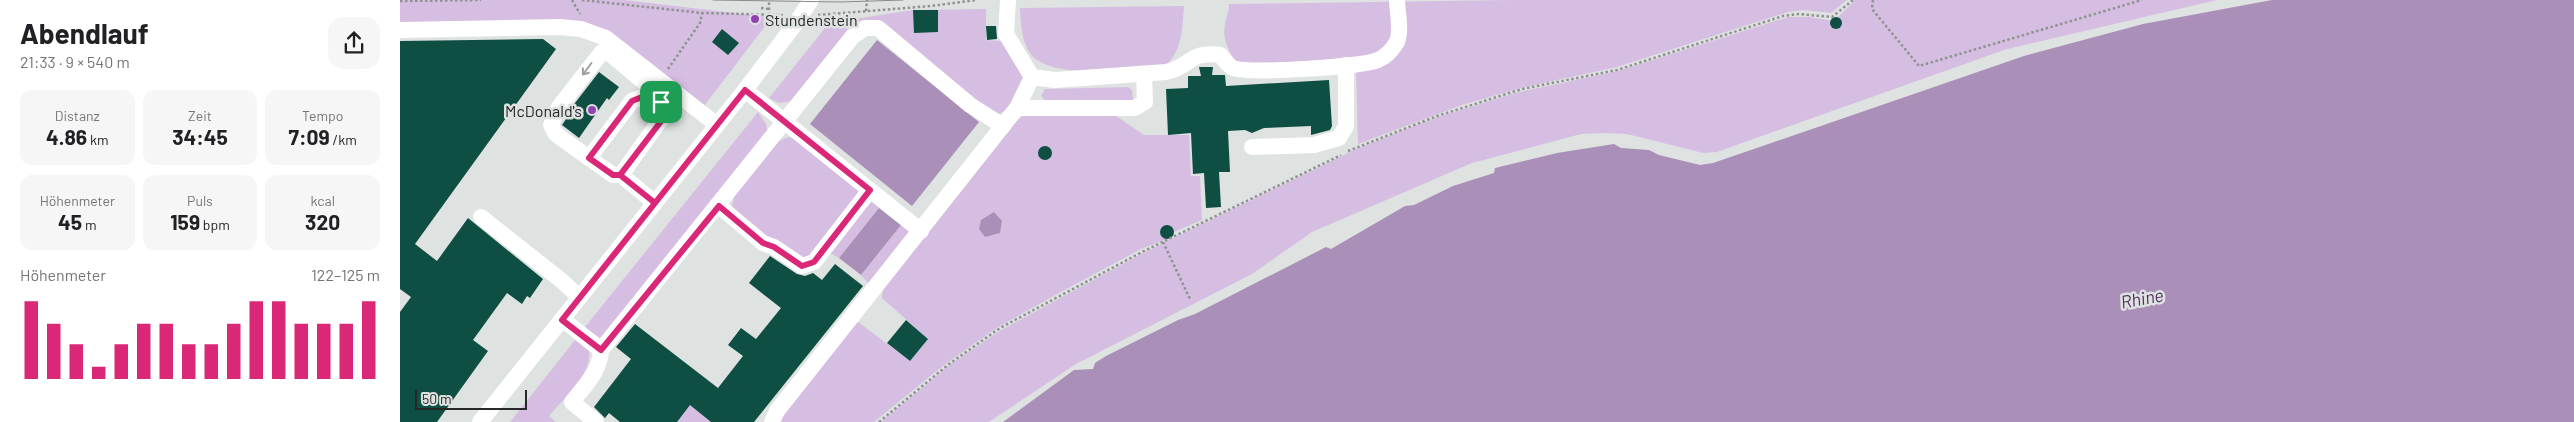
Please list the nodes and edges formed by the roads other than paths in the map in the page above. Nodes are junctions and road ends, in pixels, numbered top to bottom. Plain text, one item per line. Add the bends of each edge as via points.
1 (811, 0) edge
2 (1008, 0) edge
3 (1396, 0) edge
4 (400, 30) edge
5 (1346, 65) junction
6 (1144, 74) junction
7 (1032, 77) junction
8 (745, 90) junction
9 (661, 102) junction
10 (1017, 108) junction
11 (786, 123) junction
12 (717, 125) junction
13 (1003, 126) junction
14 (1252, 147) dead end
15 (589, 158) junction
16 (620, 175) junction
17 (870, 190) junction
18 (655, 203) junction
19 (719, 206) junction
20 (481, 217) dead end
21 (921, 231) junction
22 (580, 297) junction
23 (562, 320) junction
24 (601, 350) junction
25 (480, 422) edge
26 (596, 422) edge
27 (772, 422) edge

1 - 8 street
2 - 7 street via 1006,34
3 - 5 street via 1397,43 1377,61
4 - 12 street via 581,29 606,38
5 - 6 street via 1249,71 1231,68 1220,55 1207,53 1195,56 1181,69
5 - 14 street via 1346,126 1339,138 1314,145
6 - 7 street via 1055,80
6 - 10 street via 1145,102 1135,108
7 - 10 street
8 - 11 street
8 - 12 street
9 - 15 street via 642,97 632,101
9 -> 15 street via 653,90 614,57 602,52 559,107 551,125 554,133
9 - 16 street via 666,112 662,120
10 - 13 street
11 - 13 street via 853,36 865,28 878,28 970,105
11 - 17 street
11 - 19 street
12 - 18 street
13 - 21 street
15 - 16 street via 613,175
16 - 18 street
17 - 19 street via 814,262 802,266 763,243
17 - 21 street
18 - 22 street
19 - 24 street
20 - 22 street
21 - 27 street via 777,411
22 - 23 street
23 - 24 street
23 - 25 street
24 - 26 street via 594,374 572,402

